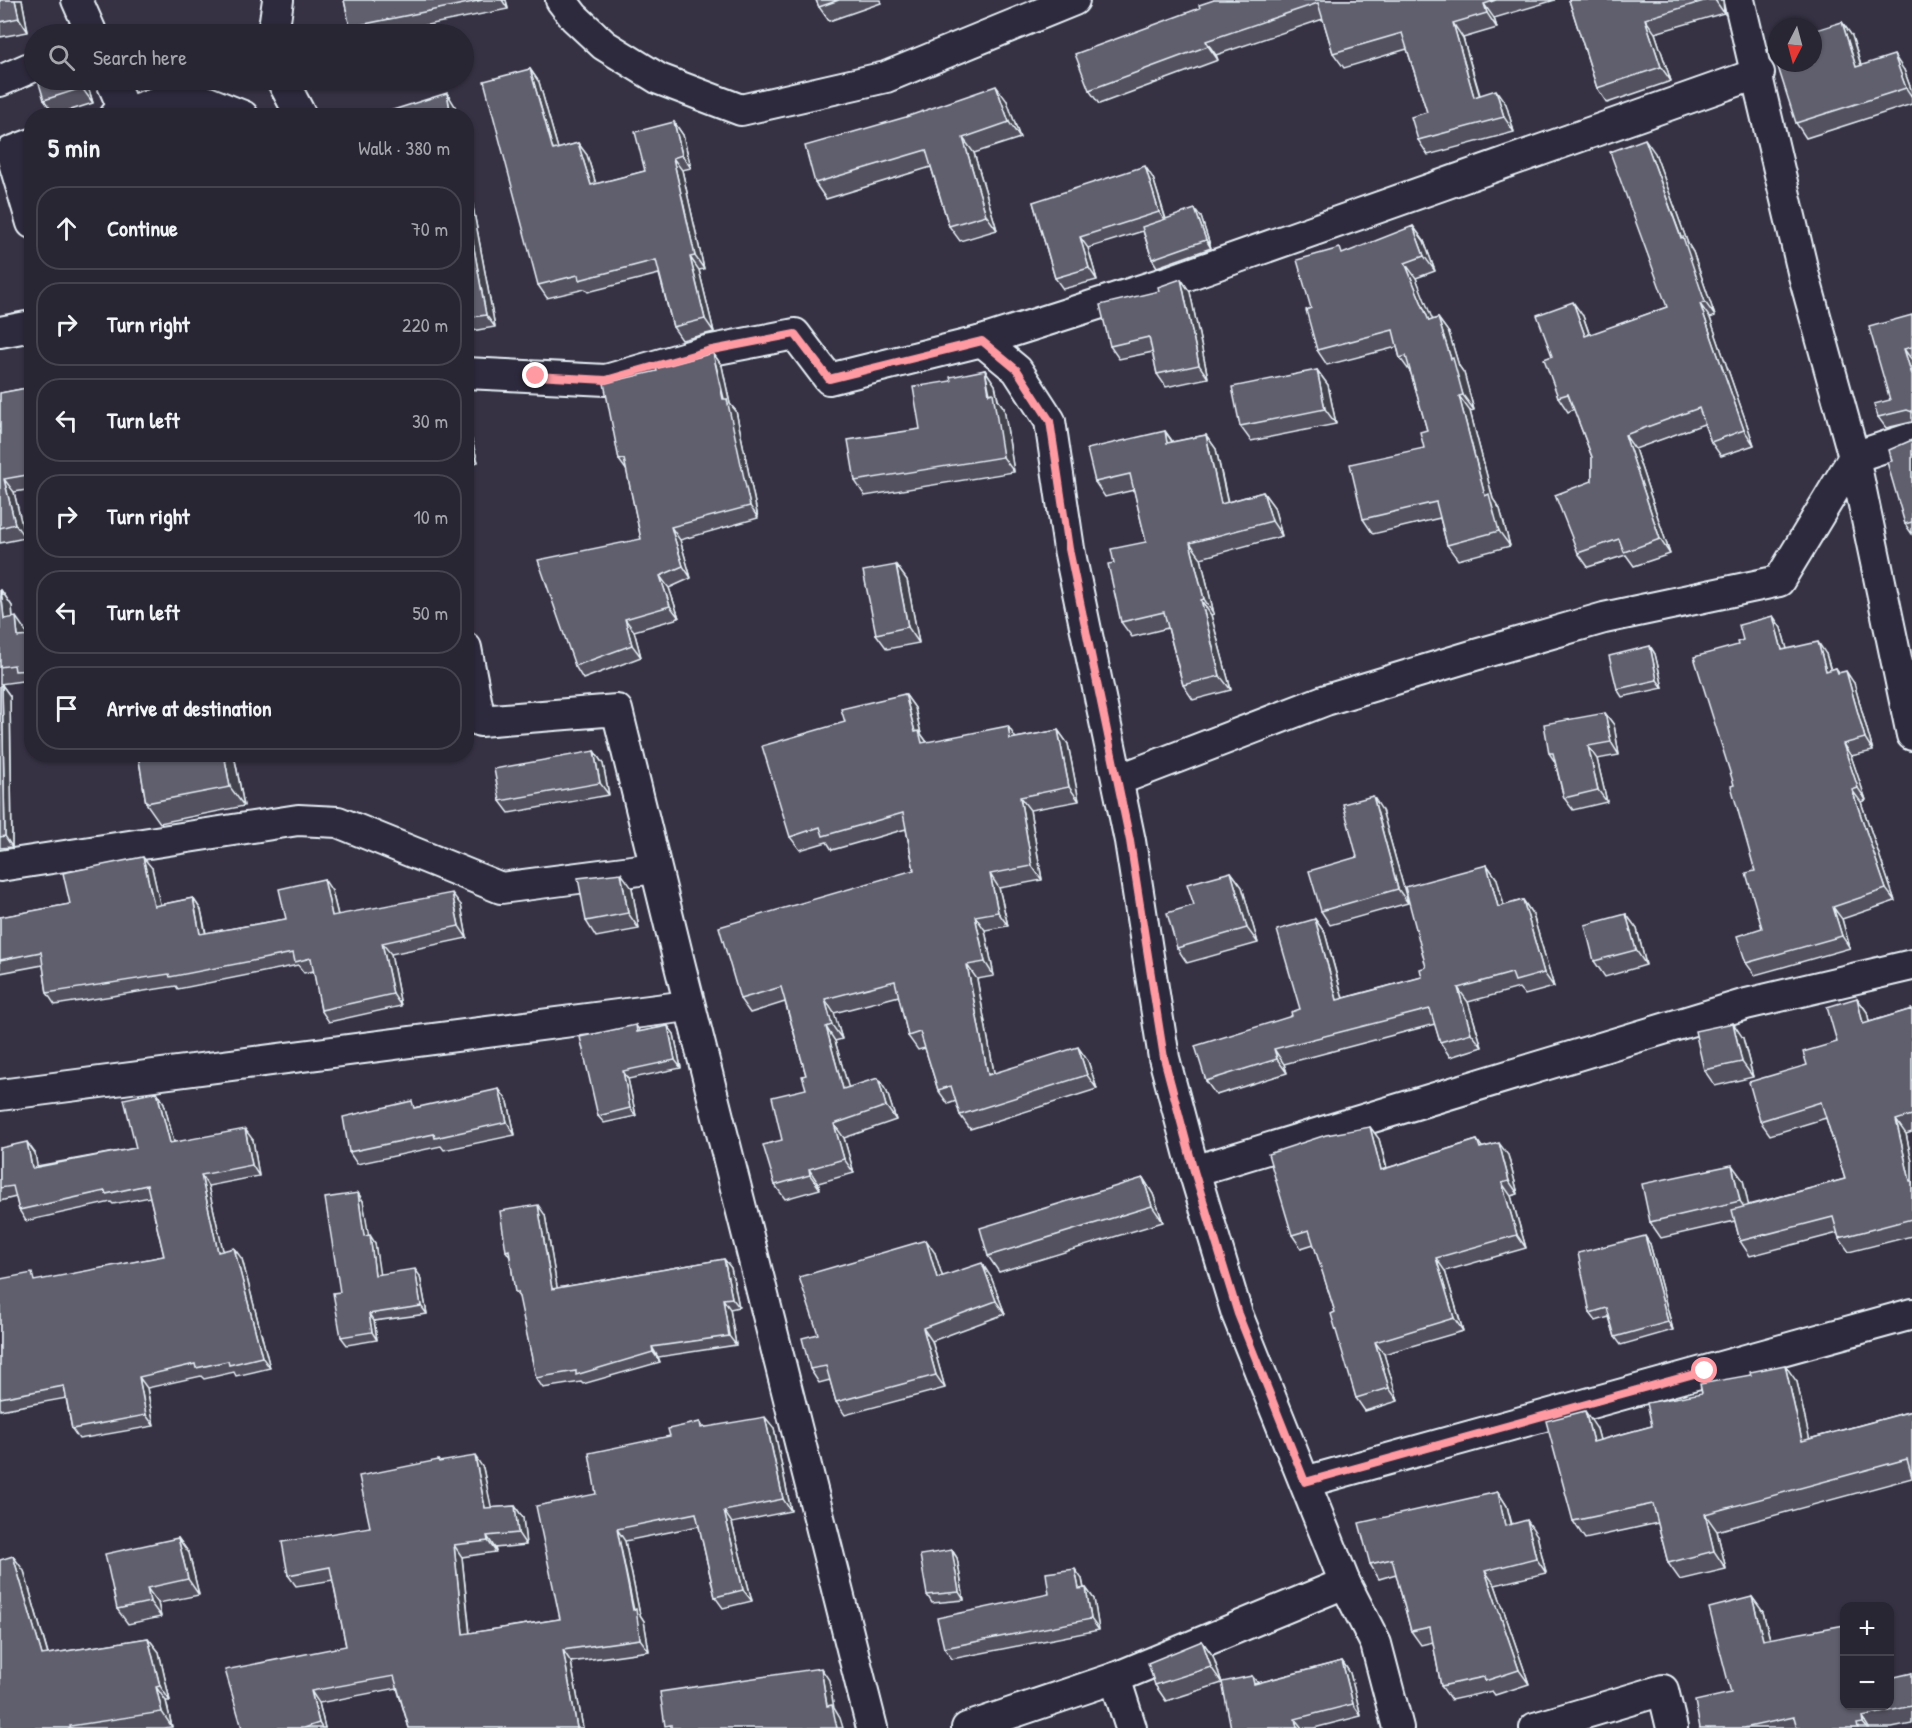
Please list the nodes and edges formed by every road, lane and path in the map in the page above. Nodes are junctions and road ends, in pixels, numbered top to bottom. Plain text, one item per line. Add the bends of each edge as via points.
1 (77, 0) edge
2 (278, 0) edge
3 (561, 0) edge
4 (1074, 0) edge
5 (1739, 0) edge
6 (88, 24) edge
7 (274, 24) edge
8 (24, 70) edge
9 (1758, 73) junction
10 (0, 81) edge
11 (114, 90) edge
12 (287, 90) edge
13 (118, 108) edge
14 (139, 108) edge
15 (223, 108) edge
16 (297, 108) edge
17 (24, 147) edge
18 (24, 196) edge
19 (24, 328) edge
20 (0, 332) edge
21 (982, 341) junction
22 (474, 374) edge
23 (1912, 438) edge
24 (1854, 457) junction
25 (474, 690) edge
26 (1912, 735) edge
27 (1118, 780) junction
28 (0, 866) edge
29 (655, 868) junction
30 (1912, 964) edge
31 (688, 1006) junction
32 (0, 1095) edge
33 (1194, 1171) junction
34 (1912, 1314) edge
35 (1305, 1482) junction
36 (1346, 1583) junction
37 (1115, 1678) junction
38 (872, 1728) edge
39 (967, 1728) edge
40 (1131, 1728) edge
41 (1398, 1728) edge
42 (1534, 1728) edge
43 (1672, 1728) edge

1 - 6 street
2 - 7 street
3 - 4 street via 604,45 659,79 741,110 886,77
5 - 9 street
8 - 10 street
9 - 21 street via 1173,280
9 - 24 street via 1804,276
11 - 13 street
12 - 16 street
14 - 15 street via 185,93
17 - 18 street via 11,152
19 - 20 street
21 - 22 street via 829,379 795,334 707,351 606,380
21 - 27 street via 1017,370 1050,421 1069,549
23 - 24 street
24 - 26 street
24 - 27 street via 1779,581 1604,618 1475,655 1326,700
25 - 29 street via 480,721 617,710
27 - 33 street via 1164,1058
28 - 29 street via 298,820 338,822 501,888
29 - 31 street
30 - 33 street via 1746,1004
31 - 32 street
31 - 38 street
33 - 35 street via 1238,1314
34 - 35 street
35 - 36 street
36 - 37 street
36 - 41 street via 1376,1644
37 - 39 street
37 - 40 street
42 - 43 street via 1663,1690

